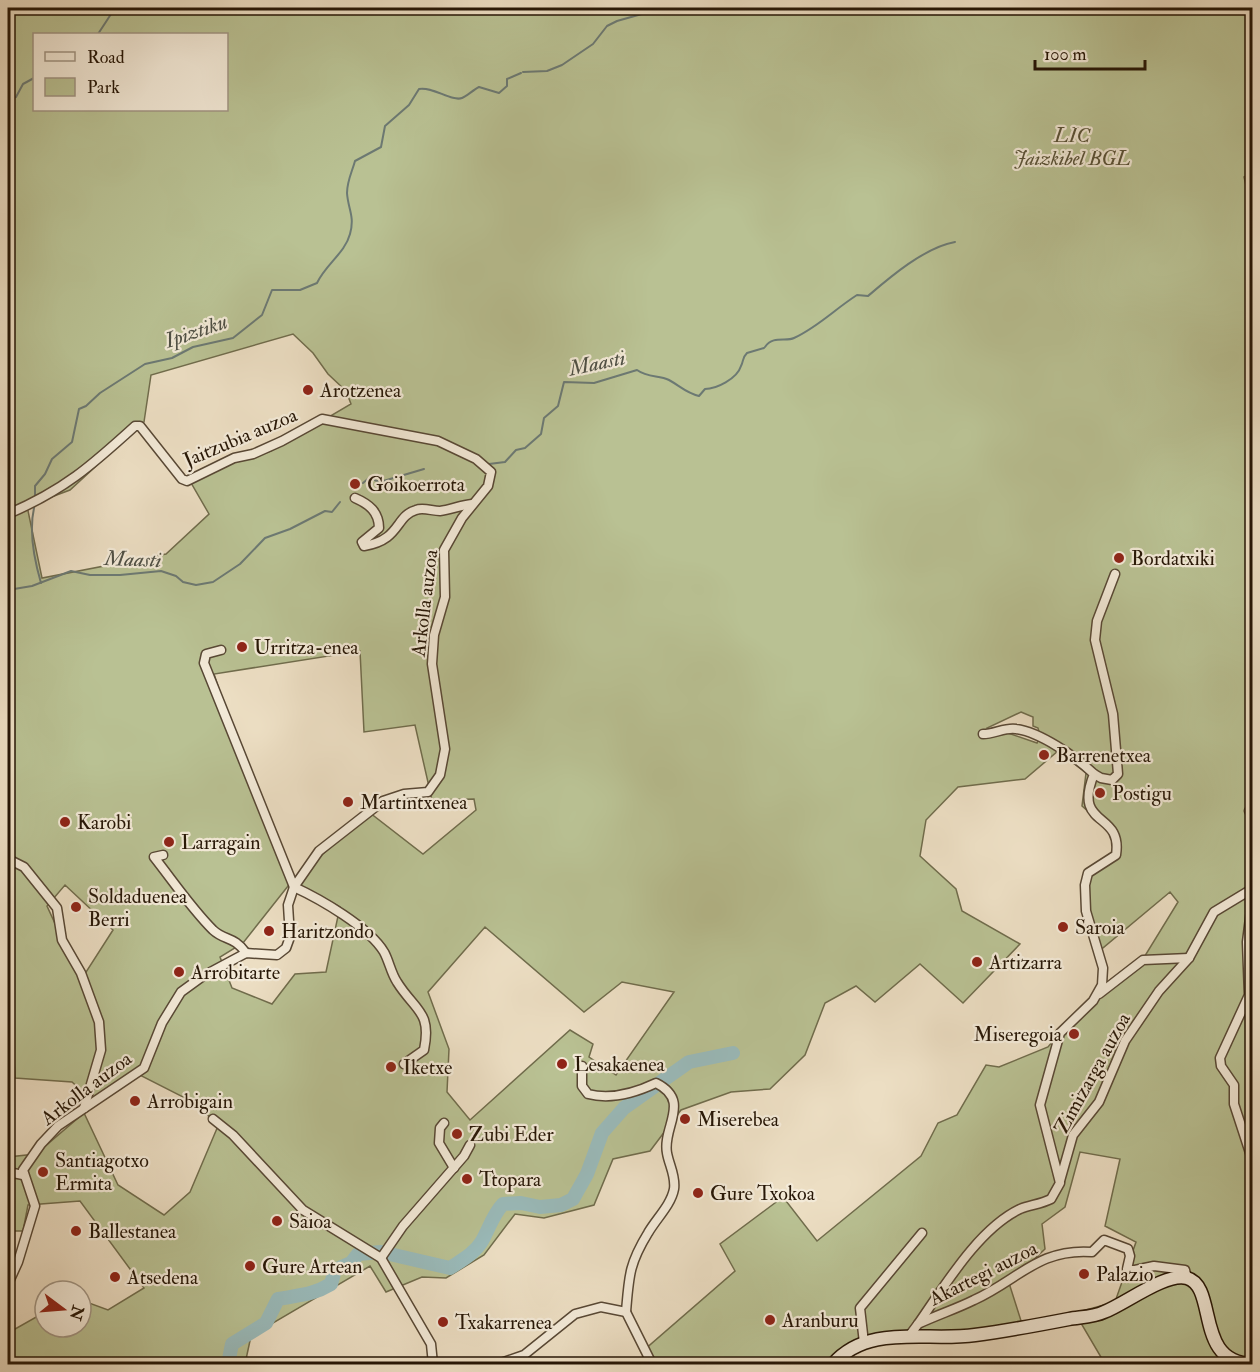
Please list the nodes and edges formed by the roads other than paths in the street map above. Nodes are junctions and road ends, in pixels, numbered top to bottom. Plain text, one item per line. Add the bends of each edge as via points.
1 (322, 419) joint
2 (355, 498) dead end
3 (472, 504) junction
4 (8, 514) edge
5 (1115, 574) dead end
6 (221, 650) dead end
7 (983, 734) dead end
8 (1094, 774) junction
9 (164, 855) dead end
10 (8, 859) edge
11 (294, 887) junction
12 (1250, 892) edge
13 (246, 953) junction
14 (1189, 958) junction
15 (1096, 995) junction
16 (404, 1065) dead end
17 (582, 1066) dead end
18 (84, 1108) junction
19 (213, 1119) dead end
20 (444, 1123) dead end
21 (470, 1145) dead end
22 (1252, 1159) edge
23 (454, 1168) junction
24 (8, 1172) edge
25 (23, 1175) junction
26 (1060, 1183) junction
27 (922, 1233) dead end
28 (384, 1254) junction
29 (1187, 1278) junction
30 (8, 1284) edge
31 (626, 1312) junction
32 (918, 1324) junction
33 (909, 1336) junction
34 (864, 1343) junction
35 (1252, 1364) edge
36 (433, 1365) edge
37 (498, 1365) edge
38 (652, 1365) edge
39 (833, 1365) edge

1 - 3 street, Arkolla auzoa via 438,441 476,459 491,472 490,482
1 - 4 street, Jaitzubia auzoa via 282,441 187,481 145,429 135,426 81,475
2 - 3 street via 369,505 379,519 379,528 362,542 364,546 391,537 416,510 441,511
3 - 11 street, Arkolla auzoa via 444,550 445,597 434,635 432,664 445,749 440,775 428,792 383,801 345,830 319,851
5 - 8 street via 1097,621 1095,640 1113,714 1118,774 1112,780
6 - 11 street via 206,654 204,663
7 - 8 street via 1014,728 1074,757
8 - 15 street, Zimizarga auzoa via 1087,791 1089,805 1118,840 1116,855 1088,873 1085,885 1086,911 1103,968 1102,985
9 - 13 street via 154,857 203,918 215,932 238,942
10 - 18 street via 24,867 57,908 62,940 81,973 99,1022 101,1050
11 - 13 street, Arkolla auzoa via 288,905 290,937 286,948 276,955
11 - 16 street via 342,914 375,943 383,951 396,981 422,1011 428,1030 424,1050
12 - 14 street, Zimizarga auzoa via 1214,912
12 - 22 street via 1249,995 1220,1058 1234,1085 1234,1104
13 - 18 street, Arkolla auzoa via 181,992 162,1023 144,1068
14 - 15 street, Zimizarga auzoa via 1143,960
14 - 26 street, Zimizarga auzoa via 1125,1041 1099,1102 1073,1135
15 - 26 street, Zimizarga auzoa via 1060,1033 1041,1105
17 - 31 street via 582,1086 588,1094 612,1096 656,1083 668,1090 674,1106 666,1150 674,1190 628,1272
18 - 25 street, Arkolla auzoa via 40,1144 26,1163
19 - 28 street via 303,1210
20 - 23 street via 439,1143
21 - 23 street
23 - 28 street
24 - 25 street
25 - 30 street via 34,1206
26 - 32 street via 1051,1199 1020,1209 995,1226
27 - 34 street via 860,1308
28 - 36 street via 431,1344
29 - 32 street, Akartegi auzoa via 1185,1270 1154,1266 1127,1269 1128,1249 1104,1240 1092,1251 1038,1260 1001,1286
29 - 33 street via 1170,1278 1102,1314 973,1335
29 - 35 street via 1199,1286 1218,1346 1236,1361
31 - 37 street via 601,1307 575,1314 524,1355
31 - 38 street
32 - 33 street, Akartegi auzoa
33 - 34 street
34 - 39 street via 843,1353

